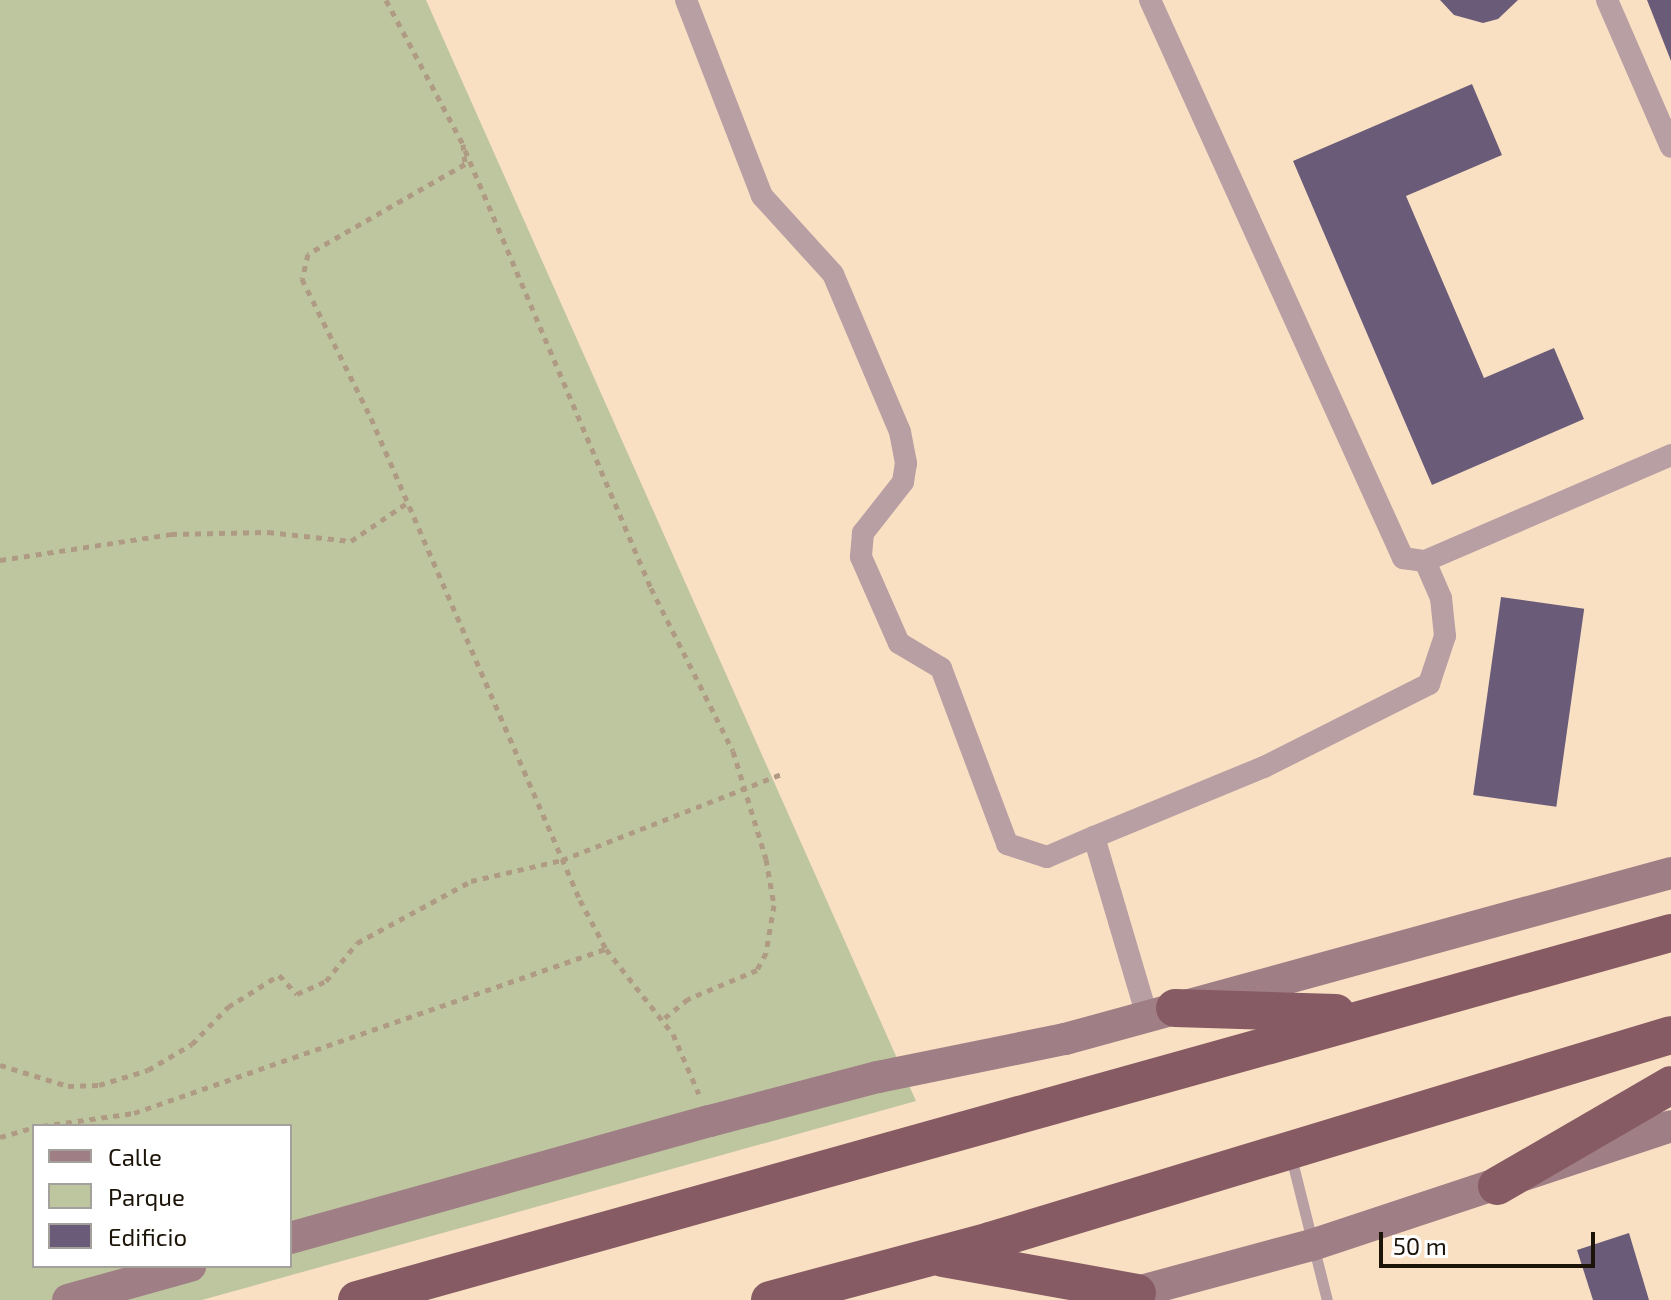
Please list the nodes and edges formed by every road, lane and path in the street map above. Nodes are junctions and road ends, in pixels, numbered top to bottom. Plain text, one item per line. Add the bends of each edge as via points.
1 (386, 0) edge
2 (686, 0) edge
3 (1150, 0) edge
4 (1607, 0) edge
5 (463, 144) junction
6 (1671, 147) edge
7 (1671, 455) edge
8 (407, 503) junction
9 (0, 560) edge
10 (1425, 561) junction
11 (782, 774) dead end
12 (748, 790) junction
13 (1094, 837) junction
14 (562, 860) junction
15 (1671, 873) edge
16 (1671, 933) edge
17 (606, 949) junction
18 (1161, 1012) junction
19 (1374, 1014) junction
20 (661, 1021) junction
21 (1671, 1035) edge
22 (0, 1065) edge
23 (1671, 1085) edge
24 (710, 1121) junction
25 (56, 1124) edge
26 (1671, 1126) edge
27 (32, 1128) edge
28 (0, 1137) edge
29 (1289, 1147) junction
30 (1497, 1186) junction
31 (292, 1237) edge
32 (1312, 1245) junction
33 (932, 1257) junction
34 (183, 1268) edge
35 (1122, 1296) edge
36 (68, 1300) edge
37 (357, 1300) edge
38 (770, 1300) edge
39 (1327, 1300) edge

1 - 5 path
2 - 13 street via 762,196 833,274 900,432 906,463 903,482 863,533 861,557 899,643 941,668 1007,844 1047,857
3 - 10 street via 1403,558
4 - 6 street
5 - 8 path via 465,164 308,254 302,279
5 - 12 path via 651,588
7 - 10 street
8 - 9 path via 351,541 268,532 171,534
8 - 14 path
10 - 13 street via 1441,598 1445,636 1429,684 1264,767
11 - 12 path
12 - 14 path
12 - 20 path via 774,905 766,953 757,970 688,999
13 - 18 street
14 - 17 path
14 - 22 path via 471,881 357,943 326,981 297,994 279,975 228,1007 192,1044 148,1070 99,1085 68,1086
15 - 18 main road
16 - 19 highway
17 - 20 path
17 - 25 path via 134,1113
18 - 19 highway
18 - 24 main road
19 - 37 highway
20 - 24 path via 673,1034
21 - 29 highway
23 - 30 highway
24 - 31 main road
26 - 30 main road
27 - 28 path
29 - 32 lane
29 - 33 highway
30 - 32 main road
32 - 35 main road
32 - 39 lane
33 - 35 highway
33 - 38 highway
34 - 36 main road

